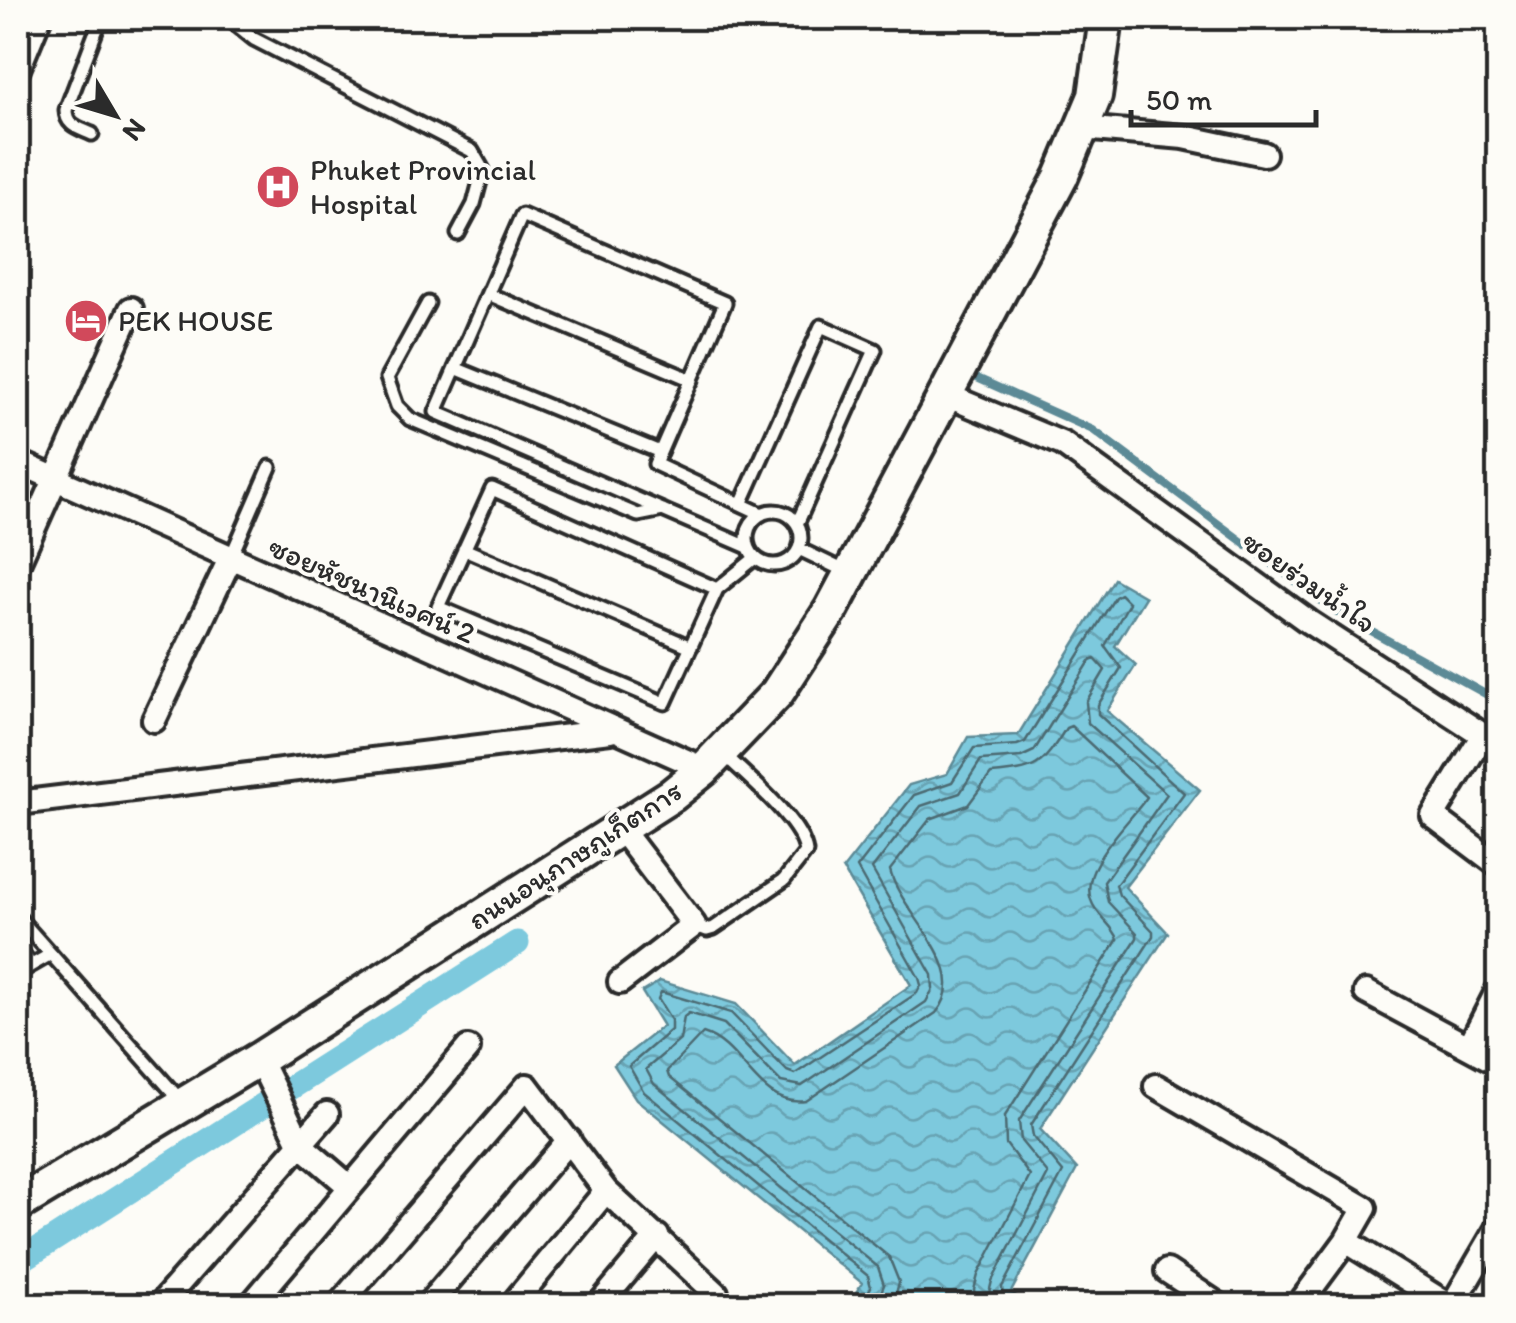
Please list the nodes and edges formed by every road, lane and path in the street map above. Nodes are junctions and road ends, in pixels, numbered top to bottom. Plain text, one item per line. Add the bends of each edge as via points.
1 (39, 18) edge
2 (102, 18) edge
3 (228, 18) edge
4 (1106, 18) edge
5 (18, 69) edge
6 (1082, 128) junction
7 (92, 134) dead end
8 (1264, 154) dead end
9 (458, 234) dead end
10 (488, 294) junction
11 (428, 302) dead end
12 (130, 308) dead end
13 (455, 368) junction
14 (692, 380) junction
15 (946, 395) junction
16 (660, 452) junction
17 (18, 462) edge
18 (270, 467) dead end
19 (56, 481) junction
20 (741, 504) junction
21 (663, 510) junction
22 (762, 514) junction
23 (797, 524) junction
24 (464, 549) junction
25 (799, 549) junction
26 (751, 552) junction
27 (230, 559) junction
28 (18, 563) edge
29 (851, 574) junction
30 (718, 589) junction
31 (691, 646) junction
32 (154, 720) dead end
33 (613, 731) junction
34 (712, 760) junction
35 (18, 803) edge
36 (620, 828) junction
37 (1498, 866) edge
38 (18, 918) edge
39 (694, 925) junction
40 (18, 947) edge
41 (50, 954) junction
42 (31, 965) junction
43 (18, 973) edge
44 (620, 982) dead end
45 (1498, 990) edge
46 (1366, 992) dead end
47 (1469, 1047) junction
48 (468, 1048) dead end
49 (258, 1059) junction
50 (1498, 1063) edge
51 (1156, 1086) dead end
52 (184, 1104) junction
53 (327, 1114) dead end
54 (568, 1140) junction
55 (301, 1145) junction
56 (350, 1187) junction
57 (606, 1190) junction
58 (18, 1204) edge
59 (1498, 1226) edge
60 (657, 1236) junction
61 (1346, 1241) junction
62 (1167, 1271) dead end
63 (716, 1301) edge
64 (159, 1306) edge
65 (250, 1306) edge
66 (338, 1306) edge
67 (427, 1306) edge
68 (511, 1306) edge
69 (598, 1306) edge
70 (1220, 1306) edge
71 (1298, 1306) edge
72 (1451, 1306) edge

1 - 5 street
2 - 7 lane via 66,110 72,125
3 - 9 lane via 271,48 472,150 483,170
4 - 6 street, ถนนอนุภาษภูเก็ตการ via 1095,96
6 - 8 street via 1184,137
6 - 15 street, ถนนอนุภาษภูเก็ตการ
10 - 13 lane
10 - 14 lane
10 - 14 lane via 522,215 725,303
11 - 21 lane via 386,378 410,419 638,515
12 - 19 street
13 - 16 lane
13 - 21 lane via 436,412
14 - 16 lane
15 - 29 street, ถนนอนุภาษภูเก็ตการ
15 - 37 street, ซอยร่วมน้ำใจ via 1063,444 1310,622 1483,735 1433,816
16 - 20 lane via 655,464
17 - 19 street, ซอยหัชนานิเวศน์ 2
18 - 27 lane
19 - 27 street, ซอยหัชนานิเวศน์ 2
19 - 28 street
20 - 22 lane
20 - 23 lane via 821,326 876,350
21 - 26 lane
22 - 23 lane via 775,511
22 - 26 lane via 747,534
23 - 25 lane
24 - 30 lane via 492,489
24 - 31 lane
24 - 31 lane via 438,607 665,703
25 - 26 lane via 779,565
25 - 29 lane
26 - 30 lane
27 - 32 street
27 - 33 street, ซอยหัชนานิเวศน์ 2
29 - 34 street, ถนนอนุภาษภูเก็ตการ via 777,692
30 - 31 lane
33 - 34 street, ซอยหัชนานิเวศน์ 2
33 - 35 street
34 - 36 street, ถนนอนุภาษภูเก็ตการ
34 - 39 lane via 790,821 806,852 784,880 714,928
36 - 39 street
36 - 49 street, ถนนอนุภาษภูเก็ตการ
38 - 41 lane
39 - 44 street
40 - 42 lane
41 - 42 lane
41 - 52 lane
42 - 43 lane
45 - 47 street
46 - 47 street
47 - 50 street
48 - 56 street
49 - 52 street, ถนนอนุภาษภูเก็ตการ
49 - 55 street
51 - 61 street via 1365,1208
52 - 58 street, ถนนอนุภาษภูเก็ตการ
53 - 55 street
54 - 57 street
54 - 66 street via 527,1086
54 - 67 street
55 - 56 street
55 - 64 street
56 - 65 street
57 - 60 street
57 - 68 street
59 - 72 street
60 - 63 street
60 - 69 street
61 - 71 street
61 - 72 street
62 - 70 street

